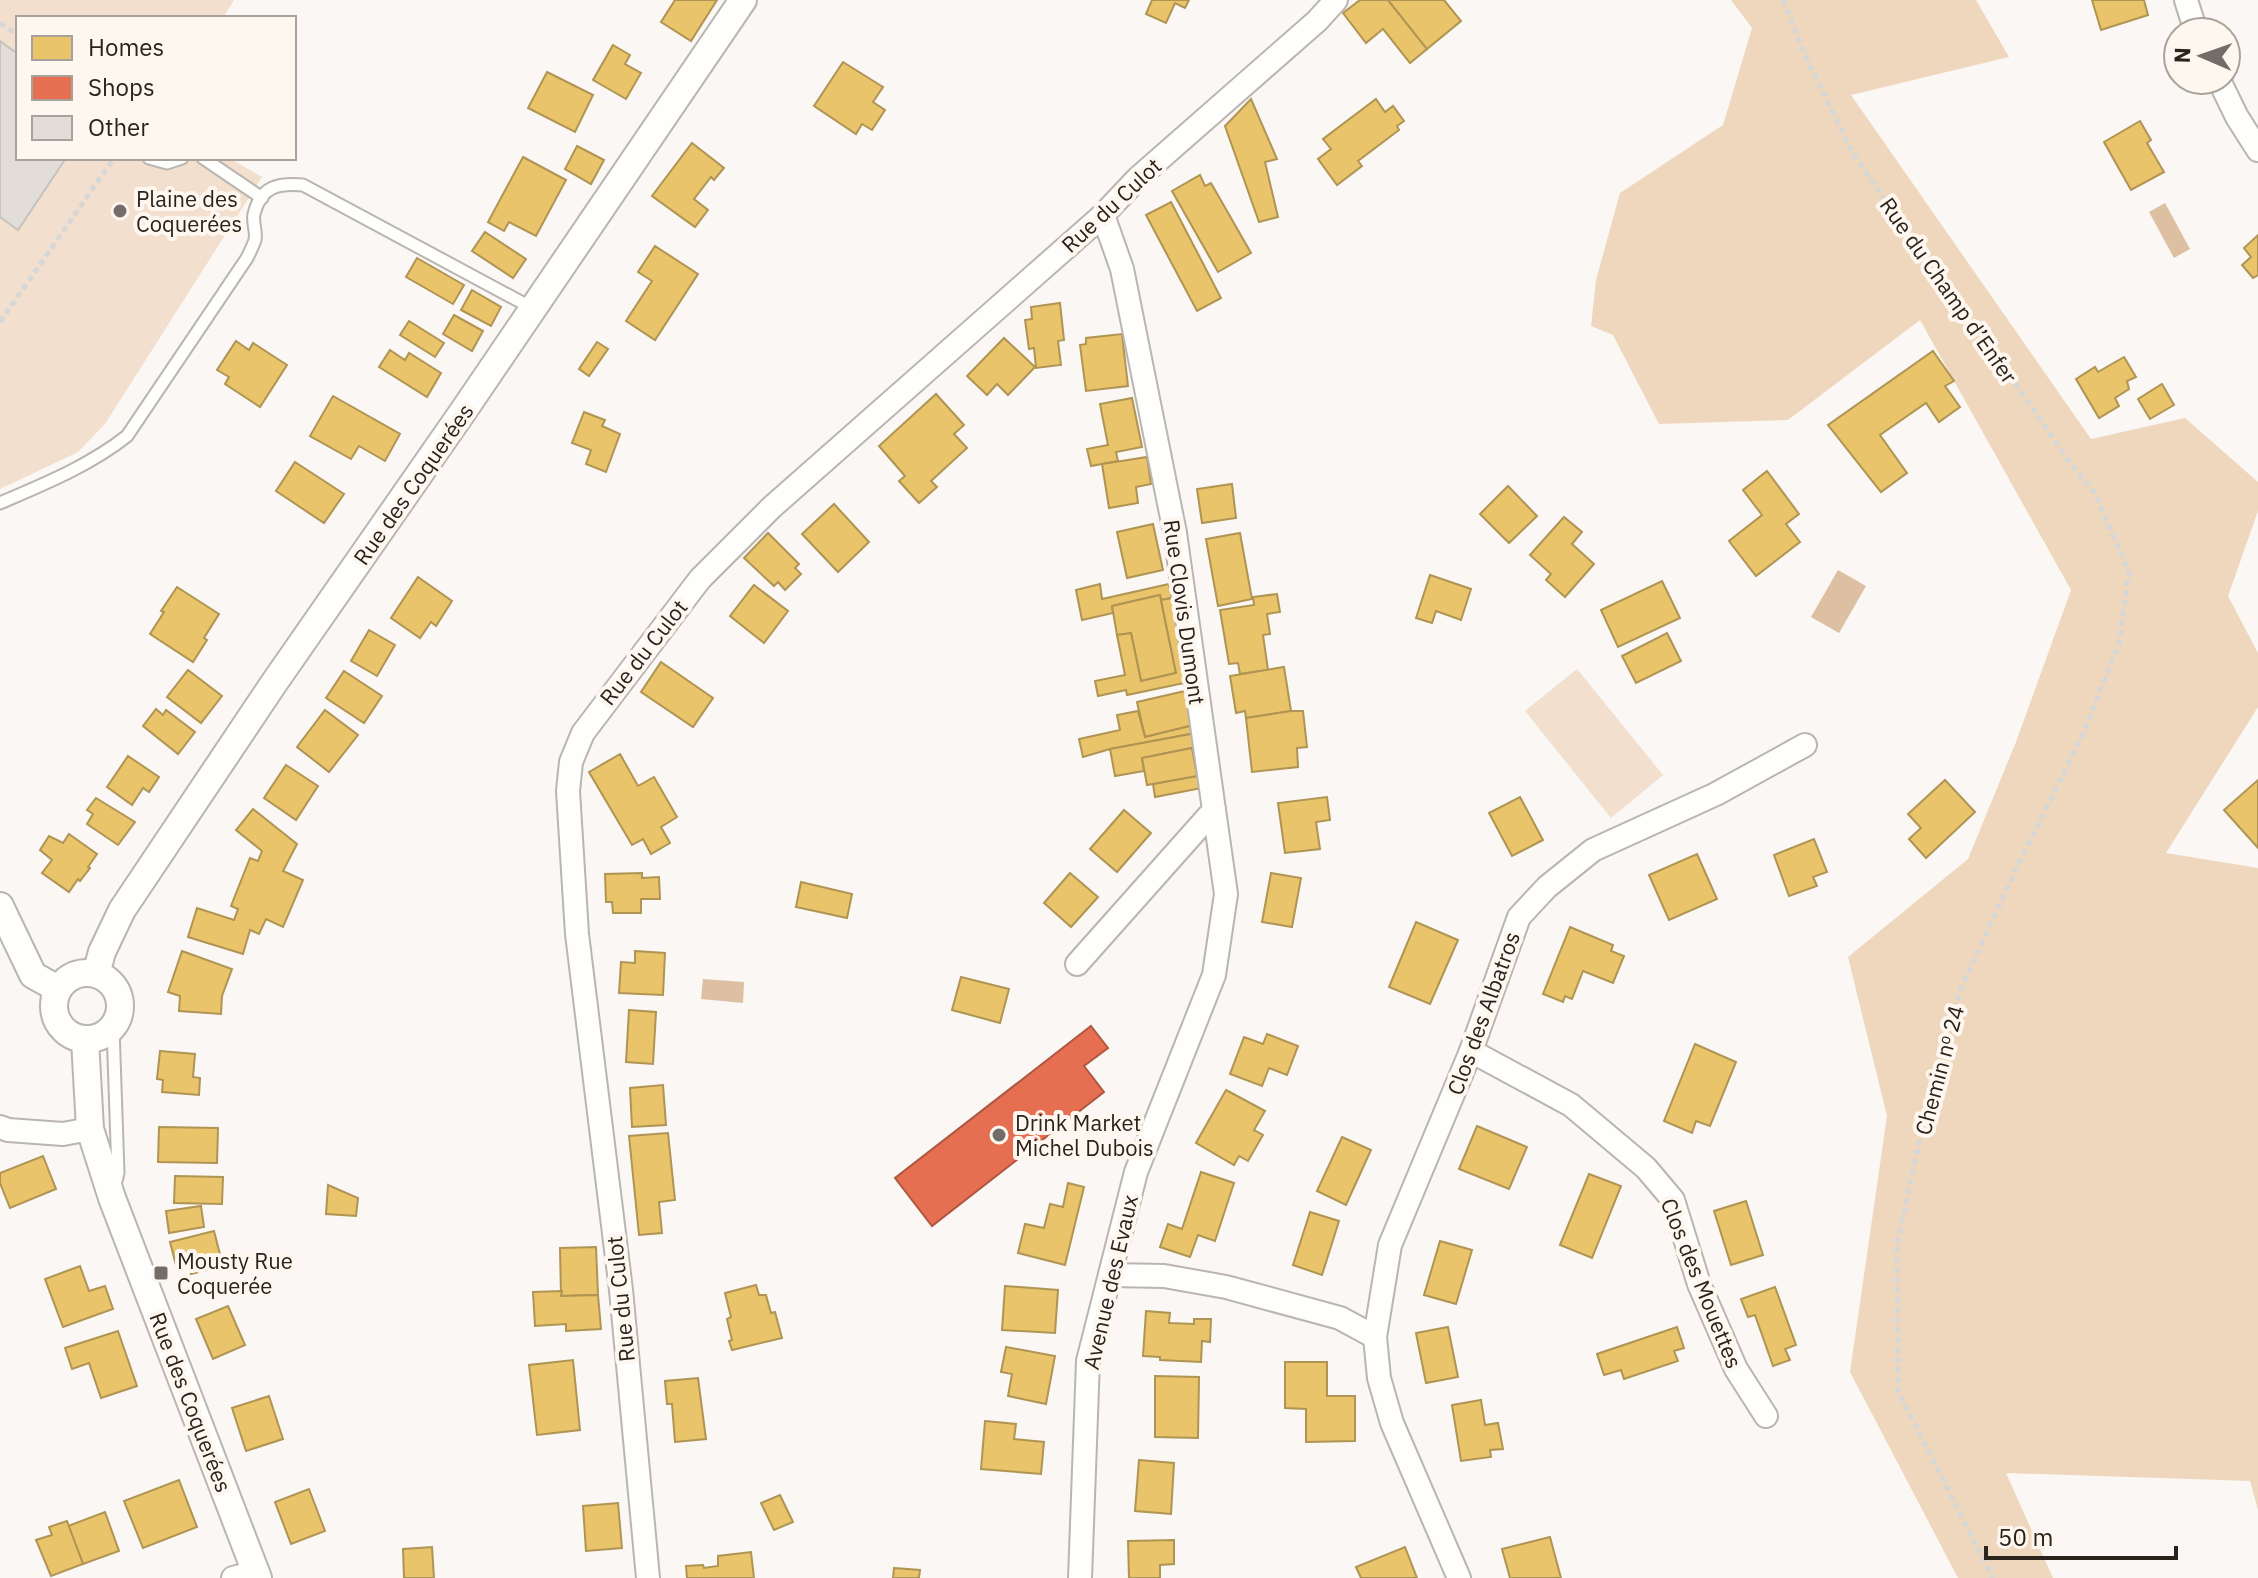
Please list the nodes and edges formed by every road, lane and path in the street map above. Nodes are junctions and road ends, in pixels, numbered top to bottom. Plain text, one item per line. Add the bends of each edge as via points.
1 (743, 0) edge
2 (1336, 0) edge
3 (1783, 0) edge
4 (2227, 96) edge
5 (2258, 150) edge
6 (113, 160) edge
7 (156, 160) edge
8 (176, 160) edge
9 (206, 160) edge
10 (262, 198) junction
11 (1103, 215) junction
12 (532, 308) junction
13 (0, 322) edge
14 (0, 503) edge
15 (2129, 572) joint
16 (1805, 745) dead end
17 (1214, 810) junction
18 (0, 906) edge
19 (1077, 964) dead end
20 (96, 974) junction
21 (58, 989) junction
22 (113, 1028) junction
23 (85, 1040) junction
24 (1471, 1051) junction
25 (0, 1127) edge
26 (90, 1129) junction
27 (112, 1198) junction
28 (1110, 1275) junction
29 (1375, 1337) junction
30 (1766, 1416) dead end
31 (249, 1576) edge
32 (648, 1578) edge
33 (1080, 1578) edge
34 (1459, 1578) edge
35 (1993, 1578) edge

1 - 12 street, Rue des Coquerées
2 - 11 street, Rue du Culot
3 - 15 path, Rue du Champ d’Enfer via 1853,154 2094,492
4 - 5 street
6 - 13 path
7 - 8 lane
9 - 10 lane
10 - 12 lane via 284,183 303,185
10 - 14 lane via 253,216 256,238 247,258 127,436 86,464
11 - 17 street, Rue Clovis Dumont via 1122,269 1175,533
11 - 32 street, Rue du Culot via 772,507 700,579 592,720 571,762 568,791 577,934 621,1290
12 - 20 street, Rue des Coquerées via 122,910
15 - 35 path, Chemin nᵒ 24 via 2119,643 2082,736 1961,988 1897,1245 1898,1391
16 - 24 street, Clos des Albatros via 1716,794 1593,850 1547,887 1519,917
17 - 19 street
17 - 28 street, Avenue des Evaux via 1226,894 1214,975 1136,1172
18 - 21 street via 33,975
20 - 21 street via 75,975
20 - 22 street via 116,990 119,1016
21 - 23 street via 58,1022 69,1035
22 - 23 street
22 - 27 lane via 118,1173
23 - 26 street, Rue des Coquerées
24 - 29 street, Clos des Albatros via 1390,1245
24 - 30 street, Clos des Mouettes via 1571,1105 1637,1159 1673,1200 1699,1284 1736,1369
25 - 26 street via 63,1134
26 - 27 street, Rue des Coquerées
27 - 31 street, Rue des Coquerées
28 - 29 street via 1164,1276 1226,1287 1340,1318
28 - 33 street, Avenue des Evaux via 1088,1361
29 - 34 street, Clos des Albatros via 1379,1378 1392,1423

